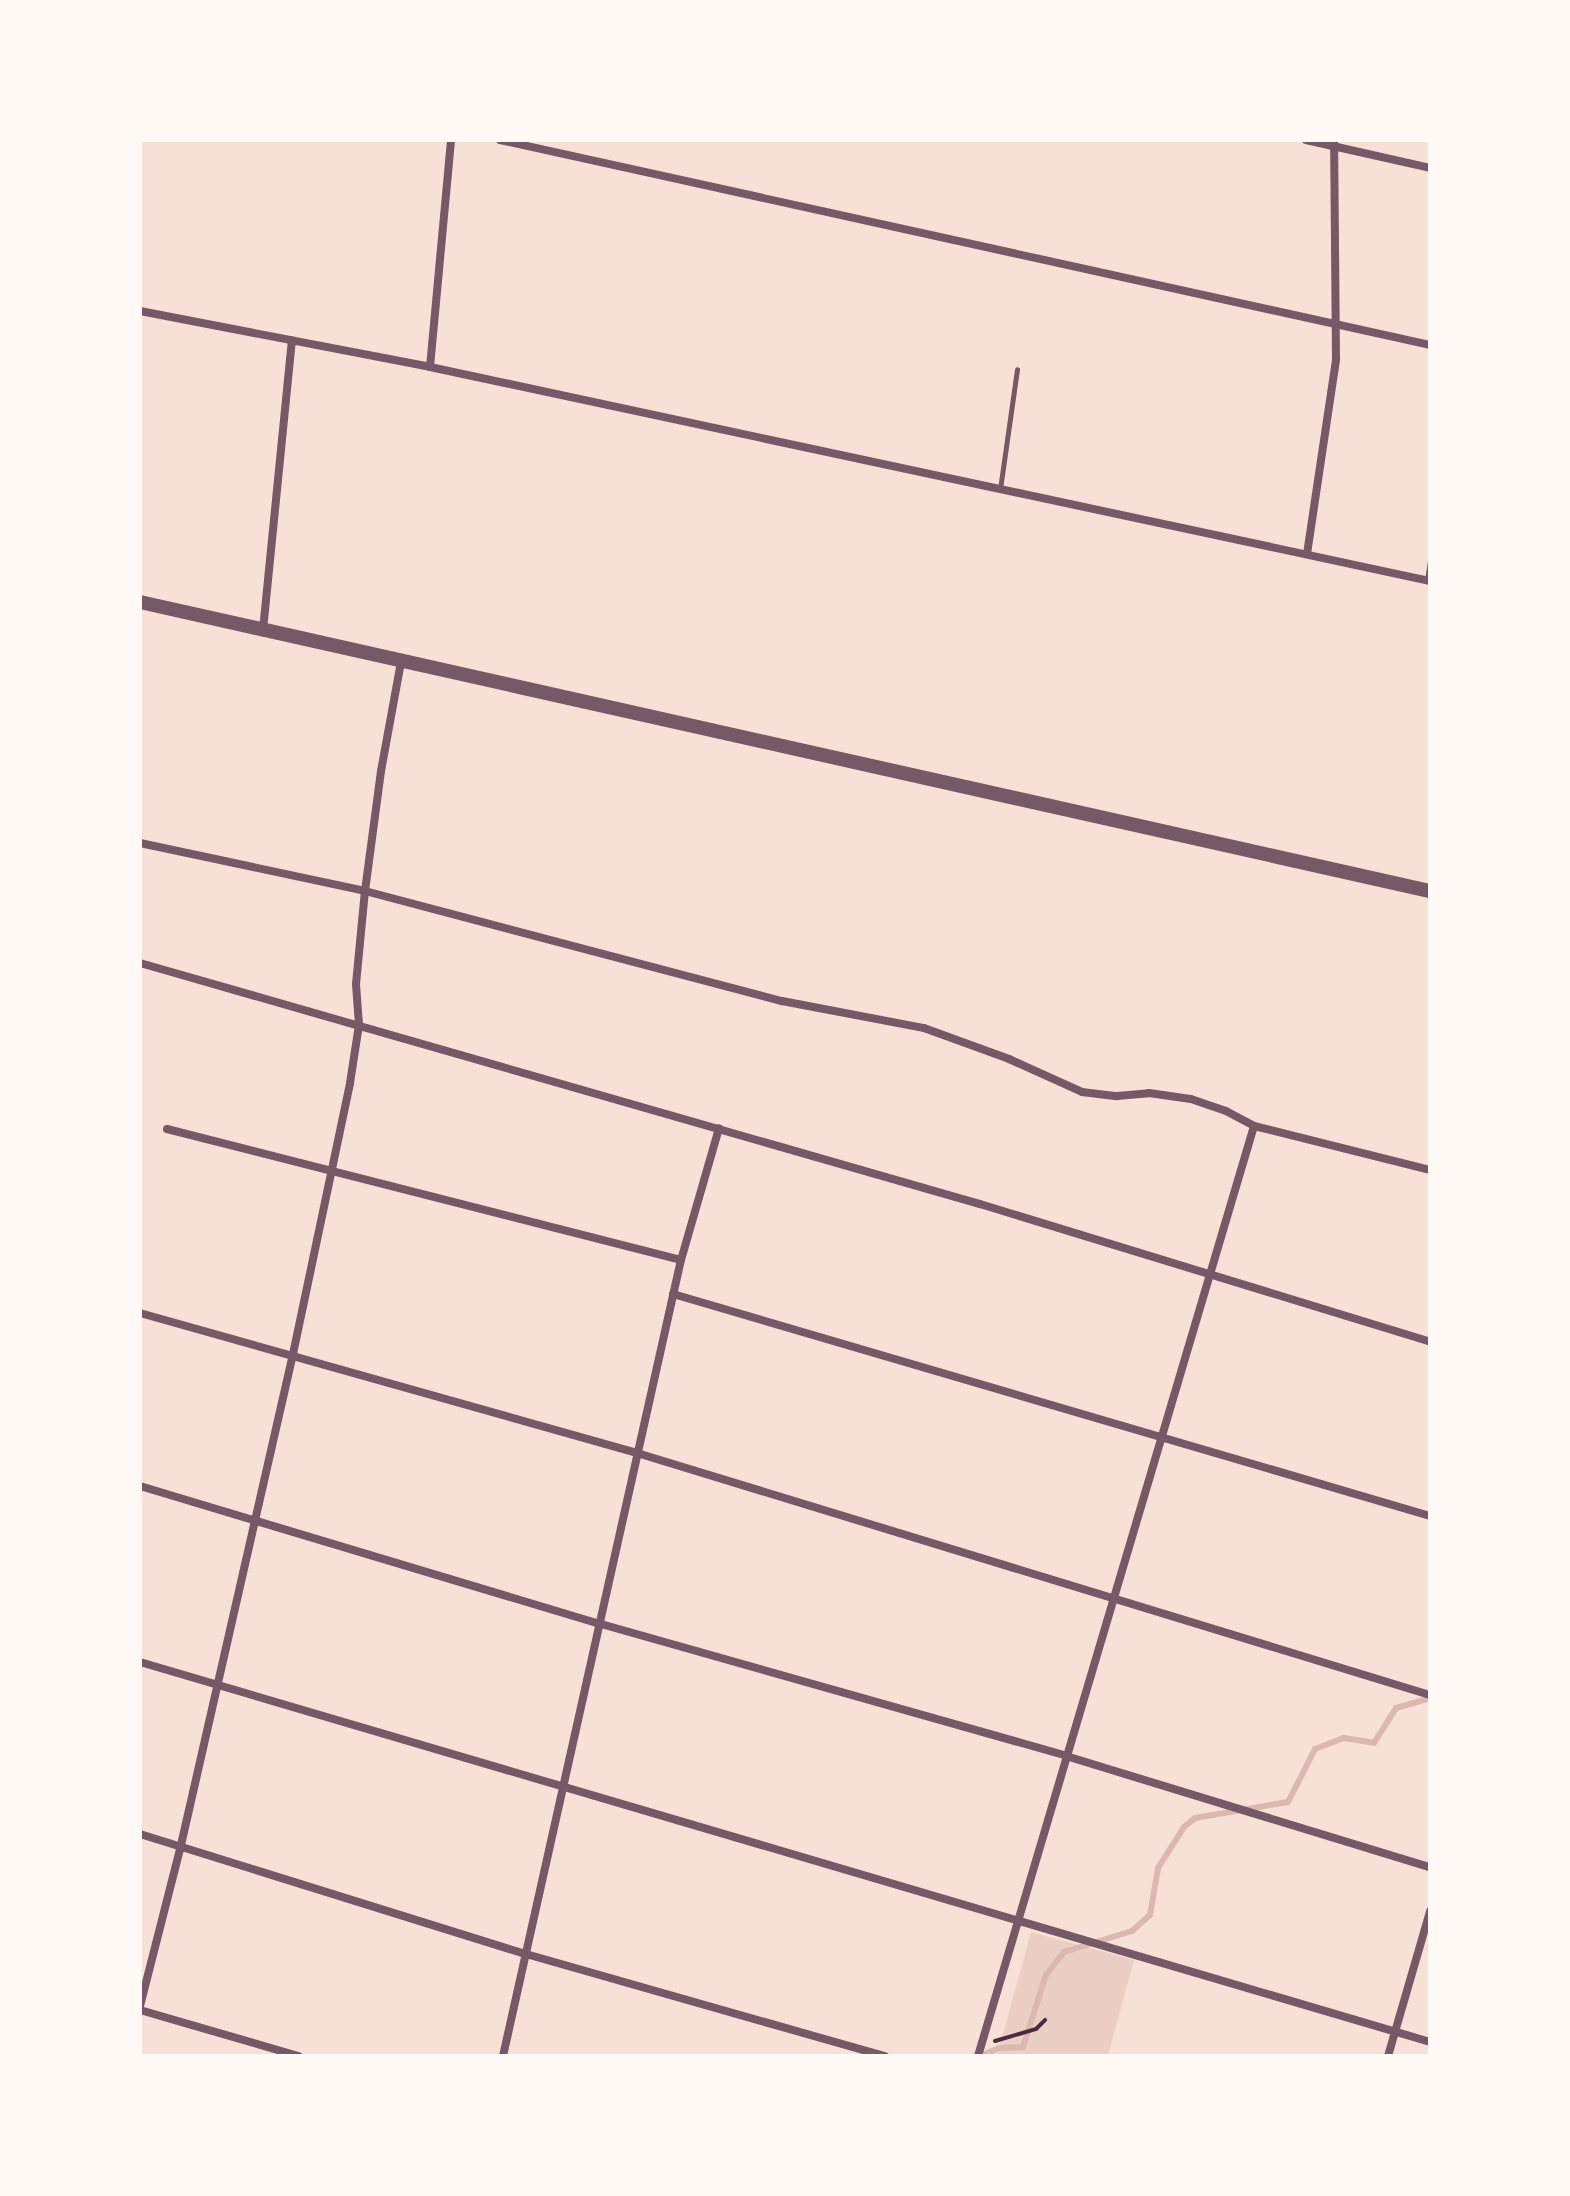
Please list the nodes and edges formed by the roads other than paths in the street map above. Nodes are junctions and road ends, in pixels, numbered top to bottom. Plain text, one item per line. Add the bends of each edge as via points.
1 (451, 140) edge
2 (500, 140) edge
3 (1306, 140) edge
4 (1334, 143) edge
5 (1430, 168) edge
6 (140, 311) edge
7 (1337, 326) junction
8 (292, 340) junction
9 (1430, 345) edge
10 (430, 367) junction
11 (1017, 369) dead end
12 (1000, 489) junction
13 (1307, 554) junction
14 (1430, 561) edge
15 (1428, 581) edge
16 (140, 602) edge
17 (263, 630) junction
18 (401, 662) junction
19 (140, 843) edge
20 (365, 891) junction
21 (1430, 891) edge
22 (140, 963) edge
23 (359, 1025) junction
24 (1254, 1126) junction
25 (719, 1128) junction
26 (167, 1129) dead end
27 (332, 1169) junction
28 (1430, 1170) edge
29 (681, 1260) junction
30 (1212, 1275) junction
31 (673, 1294) junction
32 (140, 1313) edge
33 (1430, 1342) edge
34 (293, 1354) junction
35 (1164, 1438) junction
36 (637, 1453) junction
37 (140, 1486) edge
38 (1430, 1516) edge
39 (255, 1522) junction
40 (1116, 1599) junction
41 (601, 1624) junction
42 (140, 1662) edge
43 (215, 1685) junction
44 (1430, 1695) edge
45 (1066, 1756) junction
46 (563, 1784) junction
47 (140, 1834) edge
48 (181, 1845) junction
49 (1430, 1867) edge
50 (1430, 1911) edge
51 (1017, 1919) junction
52 (526, 1954) junction
53 (140, 2008) edge
54 (1395, 2031) junction
55 (1430, 2042) edge
56 (298, 2056) edge
57 (503, 2056) edge
58 (885, 2056) edge
59 (978, 2056) edge
60 (1388, 2056) edge

1 - 10 street
2 - 7 street
3 - 4 street
4 - 5 street via 1386,161
4 - 7 street
6 - 8 street
7 - 9 street
7 - 13 street via 1332,396
8 - 10 street
8 - 17 street
10 - 12 street
11 - 12 lane
12 - 13 street
13 - 15 street
14 - 15 lane
16 - 17 street
17 - 18 street
18 - 20 street
18 - 21 street
19 - 20 street
20 - 23 street via 356,984
20 - 24 street via 782,1001 924,1028 1082,1092 1191,1099
22 - 23 street
23 - 25 street
23 - 27 street
24 - 28 street
24 - 30 street
25 - 29 street
25 - 30 street
26 - 27 street
27 - 29 street
27 - 34 street
29 - 31 street
30 - 33 street
30 - 35 street
31 - 35 street
31 - 36 street
32 - 34 street
34 - 36 street
34 - 39 street
35 - 38 street
35 - 40 street
36 - 40 street
36 - 41 street
37 - 39 street
39 - 41 street
39 - 43 street
40 - 44 street
40 - 45 street
41 - 45 street
41 - 46 street
42 - 43 street
43 - 46 street
43 - 48 street
45 - 49 street
45 - 51 street
46 - 51 street
46 - 52 street
47 - 48 street
48 - 52 street
48 - 53 street
50 - 54 street
51 - 54 street
51 - 59 street
52 - 57 street
52 - 58 street
53 - 56 street
54 - 55 street
54 - 60 street

